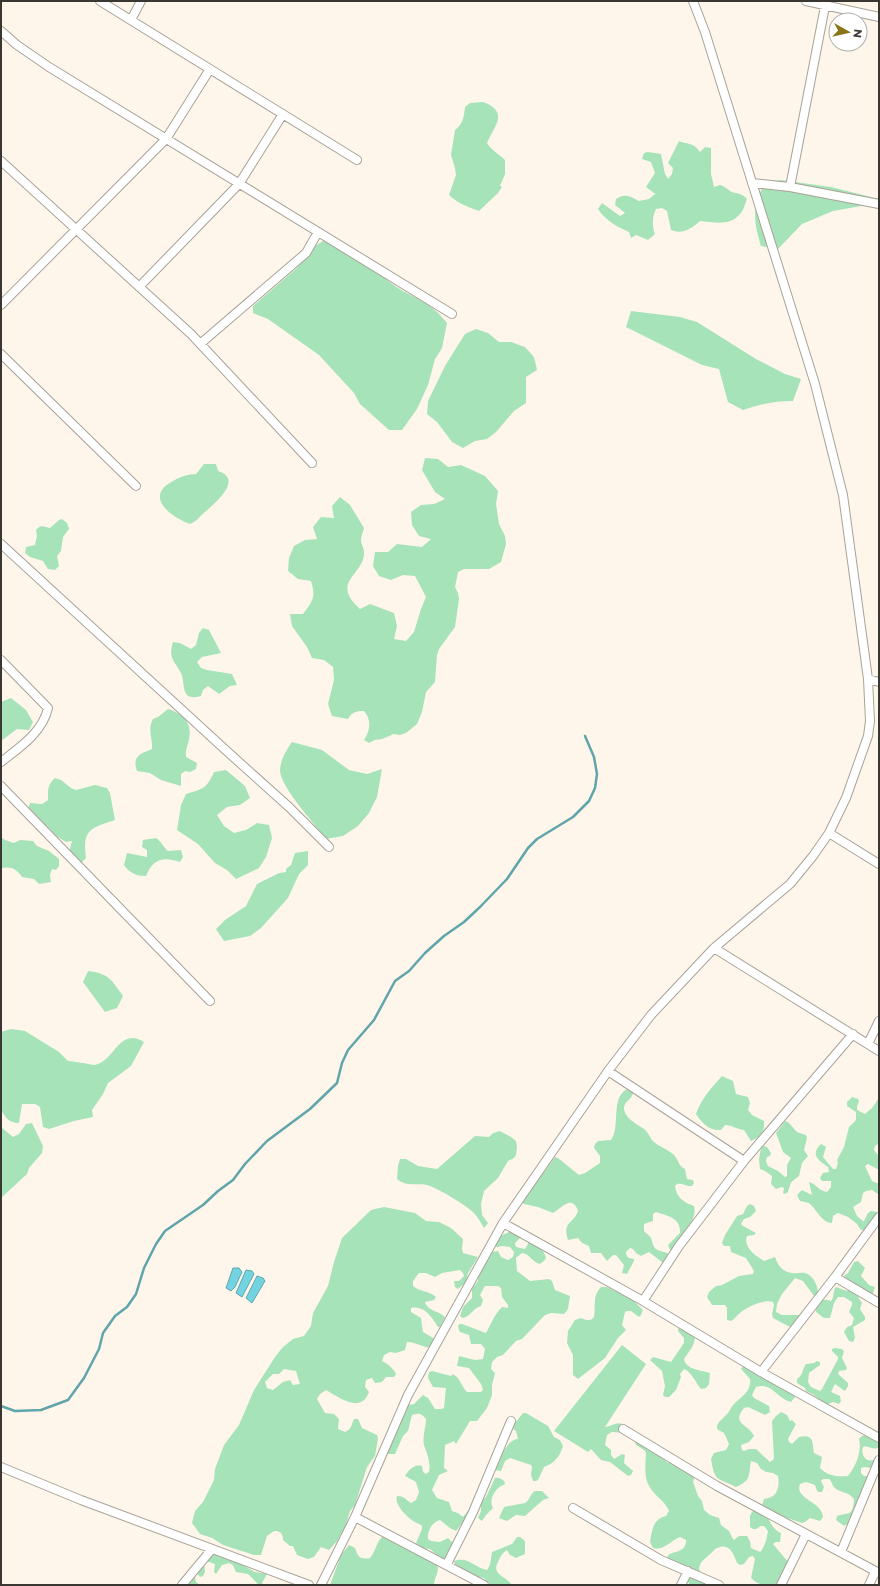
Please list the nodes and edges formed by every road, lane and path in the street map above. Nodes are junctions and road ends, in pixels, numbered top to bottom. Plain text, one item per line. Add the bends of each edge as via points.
1 (100, 1) edge
2 (141, 1) edge
3 (695, 1) edge
4 (806, 1) edge
5 (826, 3) edge
6 (879, 18) edge
7 (131, 20) junction
8 (1, 31) edge
9 (210, 69) junction
10 (283, 114) junction
11 (166, 139) junction
12 (357, 160) dead end
13 (1, 161) edge
14 (752, 183) junction
15 (239, 184) junction
16 (790, 188) junction
17 (879, 204) edge
18 (76, 230) junction
19 (318, 232) junction
20 (139, 286) junction
21 (1, 305) edge
22 (452, 314) dead end
23 (200, 344) junction
24 (1, 354) edge
25 (312, 464) dead end
26 (136, 486) dead end
27 (1, 544) edge
28 (1, 660) edge
29 (868, 679) junction
30 (879, 682) edge
31 (1, 762) edge
32 (1, 786) edge
33 (829, 833) junction
34 (329, 847) dead end
35 (879, 864) edge
36 (714, 948) junction
37 (210, 1001) dead end
38 (879, 1022) edge
39 (853, 1034) junction
40 (868, 1044) junction
41 (879, 1051) edge
42 (608, 1071) junction
43 (744, 1161) junction
44 (879, 1217) edge
45 (503, 1223) junction
46 (835, 1276) junction
47 (643, 1301) junction
48 (879, 1303) edge
49 (762, 1372) junction
50 (511, 1421) dead end
51 (623, 1429) dead end
52 (879, 1438) edge
53 (879, 1460) edge
54 (1, 1467) edge
55 (572, 1508) dead end
56 (355, 1517) junction
57 (806, 1534) junction
58 (212, 1549) junction
59 (841, 1552) junction
60 (447, 1564) junction
61 (688, 1571) junction
62 (877, 1572) edge
63 (182, 1585) edge
64 (309, 1585) edge
65 (321, 1585) edge
66 (484, 1585) edge
67 (680, 1585) edge
68 (719, 1585) edge
69 (781, 1585) edge
70 (869, 1585) edge

1 - 7 street
2 - 7 street
3 - 14 street
4 - 5 street
5 - 6 street
5 - 16 street
7 - 9 street
8 - 11 street via 49,67
9 - 10 street
9 - 11 street
10 - 12 street
10 - 15 street
11 - 15 street
11 - 18 street
13 - 18 street
14 - 16 street
14 - 29 street via 815,384 843,495
15 - 19 street
15 - 20 street
16 - 17 street
18 - 20 street
18 - 21 street
19 - 22 street
19 - 23 street via 306,252
20 - 23 street
23 - 25 street
24 - 26 street
27 - 34 street via 289,807
28 - 31 street via 48,708 46,718 35,732
29 - 30 street
29 - 33 street via 868,736 846,798
32 - 37 street
33 - 35 street
33 - 36 street via 790,884
36 - 39 street
36 - 42 street via 651,1015
38 - 40 street
39 - 40 street
39 - 43 street
40 - 41 street
42 - 43 street
42 - 45 street
43 - 47 street via 679,1246
44 - 46 street
45 - 47 street
45 - 56 street via 408,1395
46 - 48 street
46 - 49 street
47 - 49 street
49 - 52 street
50 - 60 street via 473,1512
51 - 57 street via 717,1486
53 - 59 street
54 - 58 street
55 - 61 street via 661,1560
56 - 60 street
56 - 65 street
57 - 59 street
57 - 69 street
58 - 63 street
58 - 64 street
59 - 62 street
60 - 66 street
61 - 67 street
61 - 68 street
62 - 70 street

